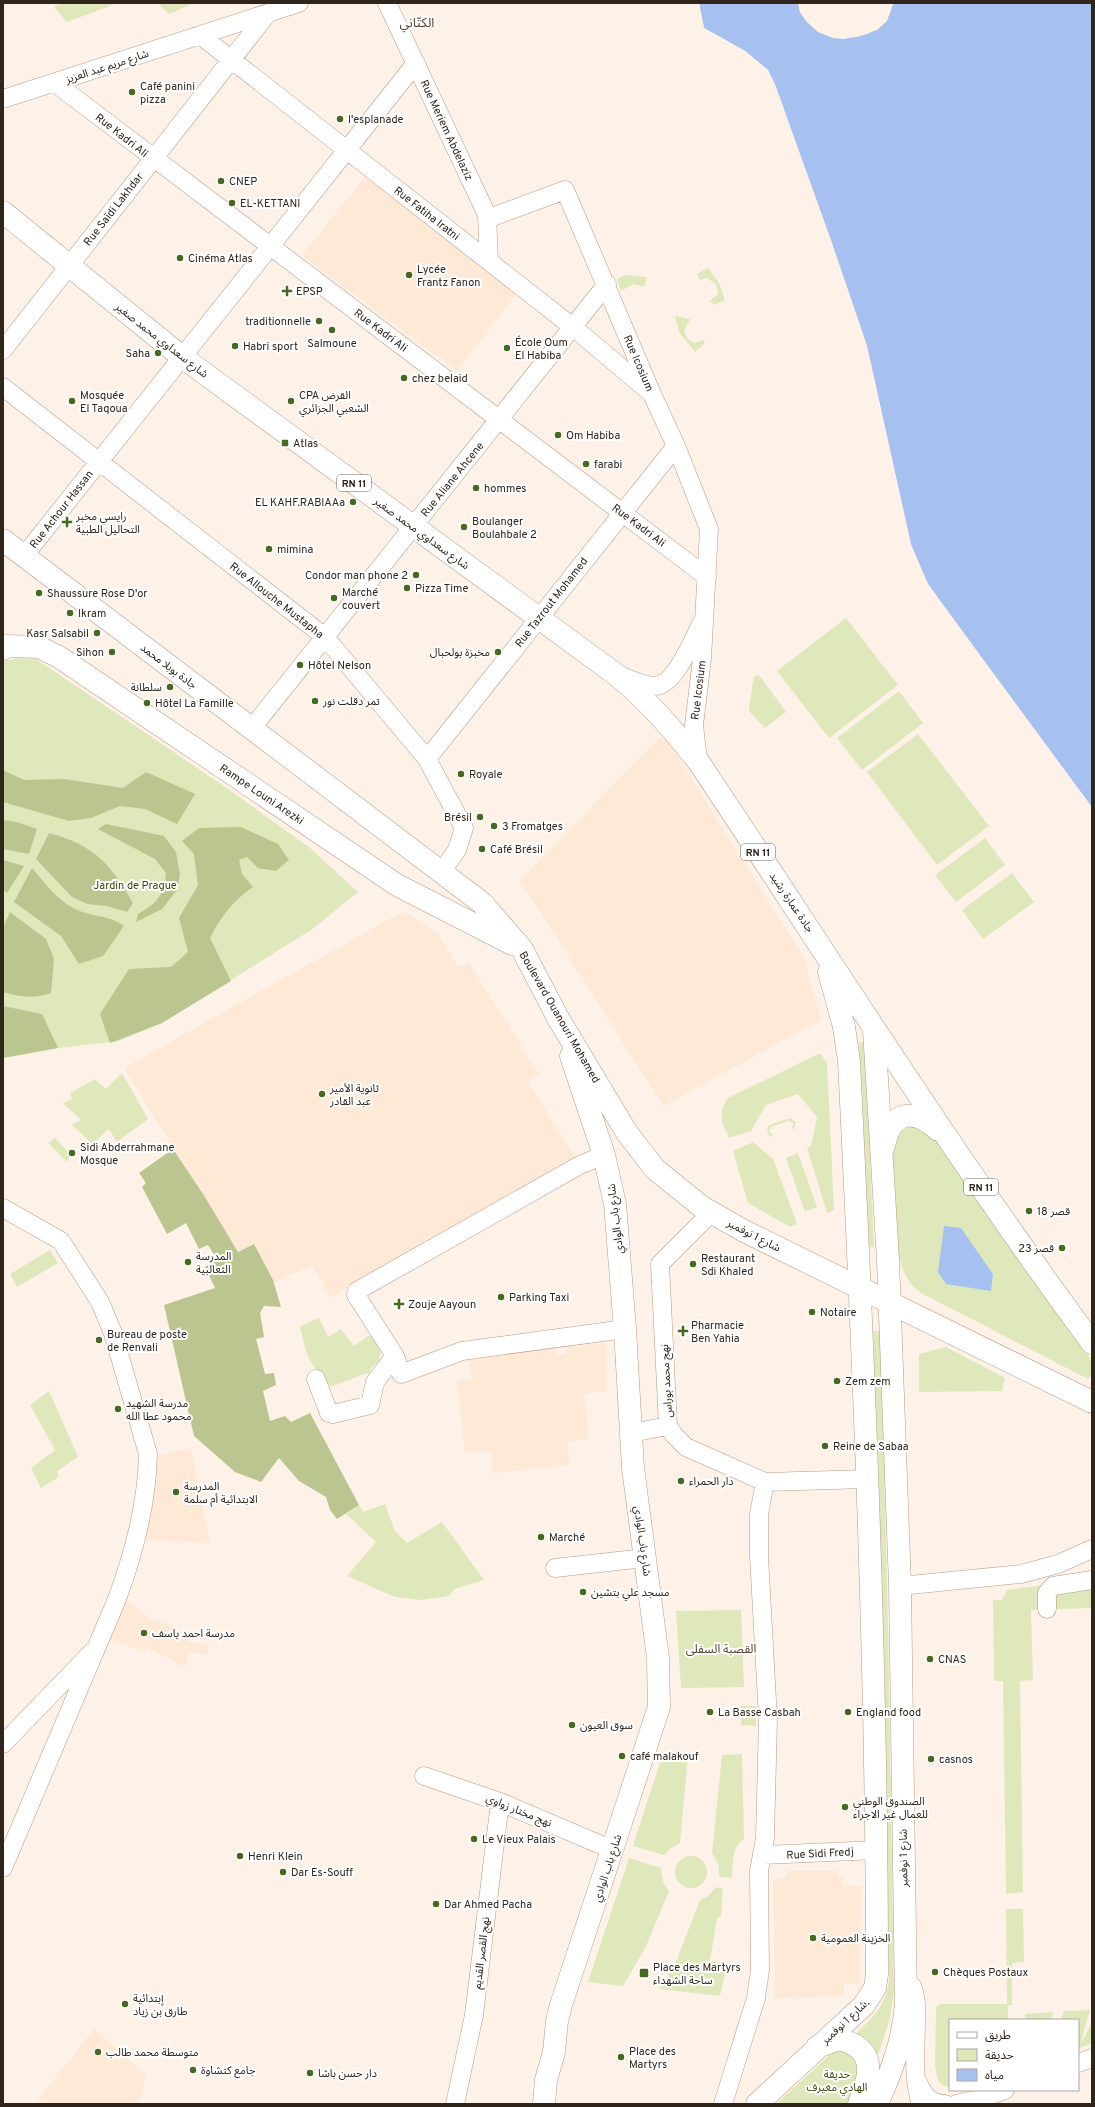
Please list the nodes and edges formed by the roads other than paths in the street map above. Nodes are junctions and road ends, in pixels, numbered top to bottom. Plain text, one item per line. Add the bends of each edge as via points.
1 (299, 3) edge
2 (387, 3) edge
3 (268, 13) junction
4 (200, 35) junction
5 (231, 60) junction
6 (416, 63) junction
7 (55, 83) junction
8 (9, 98) edge
9 (3, 111) edge
10 (346, 150) junction
11 (152, 158) junction
12 (3, 212) edge
13 (487, 215) junction
14 (270, 247) junction
15 (489, 261) junction
16 (68, 265) junction
17 (607, 284) junction
18 (574, 328) junction
19 (3, 350) edge
20 (182, 357) junction
21 (3, 388) edge
22 (652, 394) junction
23 (499, 420) junction
24 (676, 446) junction
25 (98, 462) junction
26 (622, 513) junction
27 (413, 527) junction
28 (3, 540) edge
29 (24, 556) junction
30 (707, 576) junction
31 (539, 618) junction
32 (704, 619) junction
33 (325, 637) junction
34 (3, 649) edge
35 (614, 673) junction
36 (252, 728) junction
37 (427, 759) junction
38 (698, 761) junction
39 (436, 867) junction
40 (407, 891) junction
41 (819, 942) junction
42 (522, 949) junction
43 (558, 1018) junction
44 (874, 1028) junction
45 (947, 1138) junction
46 (604, 1155) junction
47 (883, 1156) junction
48 (655, 1169) joint
49 (3, 1208) edge
50 (711, 1213) junction
51 (861, 1289) junction
52 (889, 1302) junction
53 (625, 1329) junction
54 (1092, 1343) edge
55 (395, 1356) junction
56 (316, 1379) dead end
57 (1092, 1402) edge
58 (668, 1426) junction
59 (631, 1433) junction
60 (867, 1479) junction
61 (765, 1482) junction
62 (1092, 1549) edge
63 (645, 1558) junction
64 (555, 1568) dead end
65 (1091, 1581) edge
66 (900, 1596) junction
67 (1047, 1609) dead end
68 (100, 1643) junction
69 (3, 1744) edge
70 (424, 1776) dead end
71 (500, 1802) junction
72 (613, 1850) junction
73 (877, 1850) junction
74 (763, 1855) junction
75 (3, 1868) edge
76 (904, 1898) junction
77 (816, 2047) junction
78 (1092, 2058) edge
79 (1079, 2063) edge
80 (915, 2066) junction
81 (1002, 2091) edge
82 (456, 2104) edge
83 (544, 2104) edge
84 (724, 2104) edge
85 (756, 2104) edge
86 (859, 2104) edge
87 (877, 2104) edge
88 (921, 2104) edge
89 (945, 2104) edge
90 (956, 2104) edge

1 - 3 street
2 - 6 street, Rue Meriem Abdelaziz
3 - 4 street
3 - 5 street, Rue Saïdi Lakhdar
4 - 5 street, Rue Fatiha Iratni
4 - 7 street, شارع مريم عبد العزيز
5 - 10 street, Rue Fatiha Iratni
5 - 11 street, Rue Saïdi Lakhdar
6 - 10 street, Rue Achour Hassan
6 - 13 street, Rue Meriem Abdelaziz
7 - 8 street, شارع مريم عبد العزيز
7 - 11 street, Rue Kadri Ali
8 - 9 street
10 - 14 street, Rue Achour Hassan
10 - 15 street, Rue Fatiha Iratni
11 - 14 street, Rue Kadri Ali
11 - 16 street, Rue Saïdi Lakhdar
12 - 16 main road, شارع سعداوي محمد صغير / RN 11
13 - 15 street, Rue Meriem Abdelaziz
13 - 17 street, Rue Icosium via 495,216 565,190
14 - 20 street, Rue Achour Hassan
14 - 23 street, Rue Kadri Ali
15 - 18 street, Rue Fatiha Iratni
16 - 19 street, Rue Saïdi Lakhdar
16 - 20 main road, شارع سعداوي محمد صغير / RN 11
17 - 18 street, Rue Aliane Ahcene
17 - 22 street, Rue Icosium
18 - 22 street, Rue Fatiha Iratni
18 - 23 street, Rue Aliane Ahcene
20 - 25 street, Rue Achour Hassan
20 - 27 main road, شارع سعداوي محمد صغير / RN 11
21 - 25 street, Rue Allouche Mustapha
22 - 24 street, Rue Icosium
23 - 26 street, Rue Kadri Ali
23 - 27 street, Rue Aliane Ahcene
24 - 26 street, Rue Tazrout Mohamed
24 - 30 street, Rue Icosium via 709,529
25 - 29 street, Rue Achour Hassan
25 - 33 street, Rue Allouche Mustapha
26 - 30 street, Rue Kadri Ali
26 - 31 street, Rue Tazrout Mohamed
27 - 31 main road, شارع سعداوي محمد صغير / RN 11
27 - 33 street, Rue Aliane Ahcene
28 - 29 main road, جادة بوبلا محمد
29 - 36 main road, جادة بوبلا محمد
30 - 32 street, Rue Icosium
31 - 35 main road, شارع سعداوي محمد صغير / RN 11
31 - 37 street, Rue Tazrout Mohamed
32 - 35 street, Rue Icosium via 667,683 654,686
32 - 38 street, Rue Icosium via 694,725
33 - 36 street, Rue Aliane Ahcene
33 - 37 street, Rue Allouche Mustapha
34 - 40 main road, Rampe Louni Arezki via 6,646 39,647 58,657
35 - 38 main road, شارع سعداوي محمد صغير / RN 11 via 642,696
36 - 39 main road, جادة بوبلا محمد
37 - 39 street, Rue Allouche Mustapha via 464,828 457,850
38 - 41 main road, جادة عمارة رشيد / RN 11
39 - 40 main road via 438,884 427,890
39 - 42 main road, Boulevard Ouanouri Mohamed via 482,903
40 - 42 main road, Rampe Louni Arezki
41 - 44 main road, RN 11
41 - 51 main road, شارع 1 نوفمبر. via 840,1009 849,1061
42 - 43 main road, Boulevard Ouanouri Mohamed
43 - 46 main road, شارع باب الوادي
43 - 48 main road, Boulevard Ouanouri Mohamed via 627,1133
44 - 45 main road, RN 11
44 - 47 main road
45 - 47 main road via 926,1120 911,1116 902,1117 889,1128
45 - 54 main road, RN 11 via 1034,1265
46 - 53 main road, شارع باب الوادي via 615,1204
46 - 55 street via 580,1165 357,1291 356,1295
47 - 52 main road, شارع 1 نوفمبر
48 - 50 main road, شارع 1 نوفمبر
49 - 68 street via 61,1241 96,1296 110,1324 148,1454 144,1497 135,1542 125,1579
50 - 51 main road, شارع 1 نوفمبر
50 - 58 street, نهج محمد بوراس via 660,1264
51 - 52 main road, شارع 1 نوفمبر
51 - 60 main road, شارع 1 نوفمبر.
52 - 57 main road, شارع 1 نوفمبر
52 - 66 main road, شارع 1 نوفمبر
53 - 55 street via 462,1351 401,1374
53 - 59 main road, شارع باب الوادي
55 - 56 street via 375,1382 368,1407 329,1413
58 - 59 street
58 - 61 street, نهج محمد بوراس via 686,1447
59 - 63 main road, شارع باب الوادي via 632,1468
60 - 61 street, نهج محمد بوراس
60 - 73 main road, شارع 1 نوفمبر.
61 - 74 street via 759,1514 768,1719
62 - 66 street via 1058,1564 1021,1574
63 - 64 street
63 - 72 main road, شارع باب الوادي via 658,1658 659,1707
65 - 67 street via 1053,1586 1047,1593
66 - 76 main road, شارع 1 نوفمبر
68 - 69 street
68 - 75 street
70 - 71 street, نهج مختار زواوي
71 - 72 street, نهج مختار زواوي
71 - 82 street, نهج القصر القديم via 474,2015
72 - 83 main road, شارع باب الوادي via 561,2005 554,2052 546,2080
73 - 74 street, Rue Sidi Fredj
73 - 77 main road, شارع 1 نوفمبر. via 875,1988 864,2005
74 - 84 street via 759,1871 760,1949 756,1998
76 - 80 street via 911,1985 916,2000
76 - 87 main road, شارع 1 نوفمبر via 904,2028 894,2063
77 - 85 main road, شارع 1 نوفمبر.
77 - 86 main road via 839,2040 847,2041 865,2055 868,2080
78 - 79 street
80 - 88 street
80 - 89 street via 918,2081 926,2097
81 - 90 street

